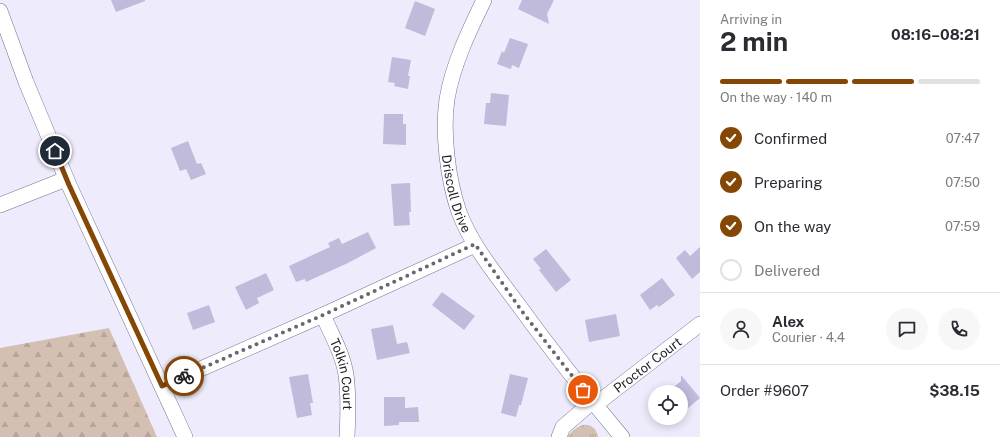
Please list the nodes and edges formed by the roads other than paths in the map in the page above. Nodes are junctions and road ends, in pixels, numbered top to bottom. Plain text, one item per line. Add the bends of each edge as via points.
1 (484, 0) edge
2 (0, 11) edge
3 (66, 179) junction
4 (0, 205) edge
5 (475, 244) junction
6 (323, 315) junction
7 (700, 324) edge
8 (162, 386) junction
9 (594, 404) junction
10 (185, 437) edge
11 (347, 437) edge
12 (559, 437) edge
13 (621, 437) edge

1 - 5 street, Driscoll Drive via 458,58 447,100 446,121 446,150 450,176 459,212
2 - 3 street
3 - 4 street
3 - 8 street
5 - 6 street
5 - 9 street, Driscoll Drive via 521,310
6 - 8 street
6 - 11 street, Tolkin Court via 346,375
7 - 9 street, Proctor Court
8 - 10 street
9 - 12 street, Proctor Court via 563,427
9 - 13 street, Driscoll Drive

